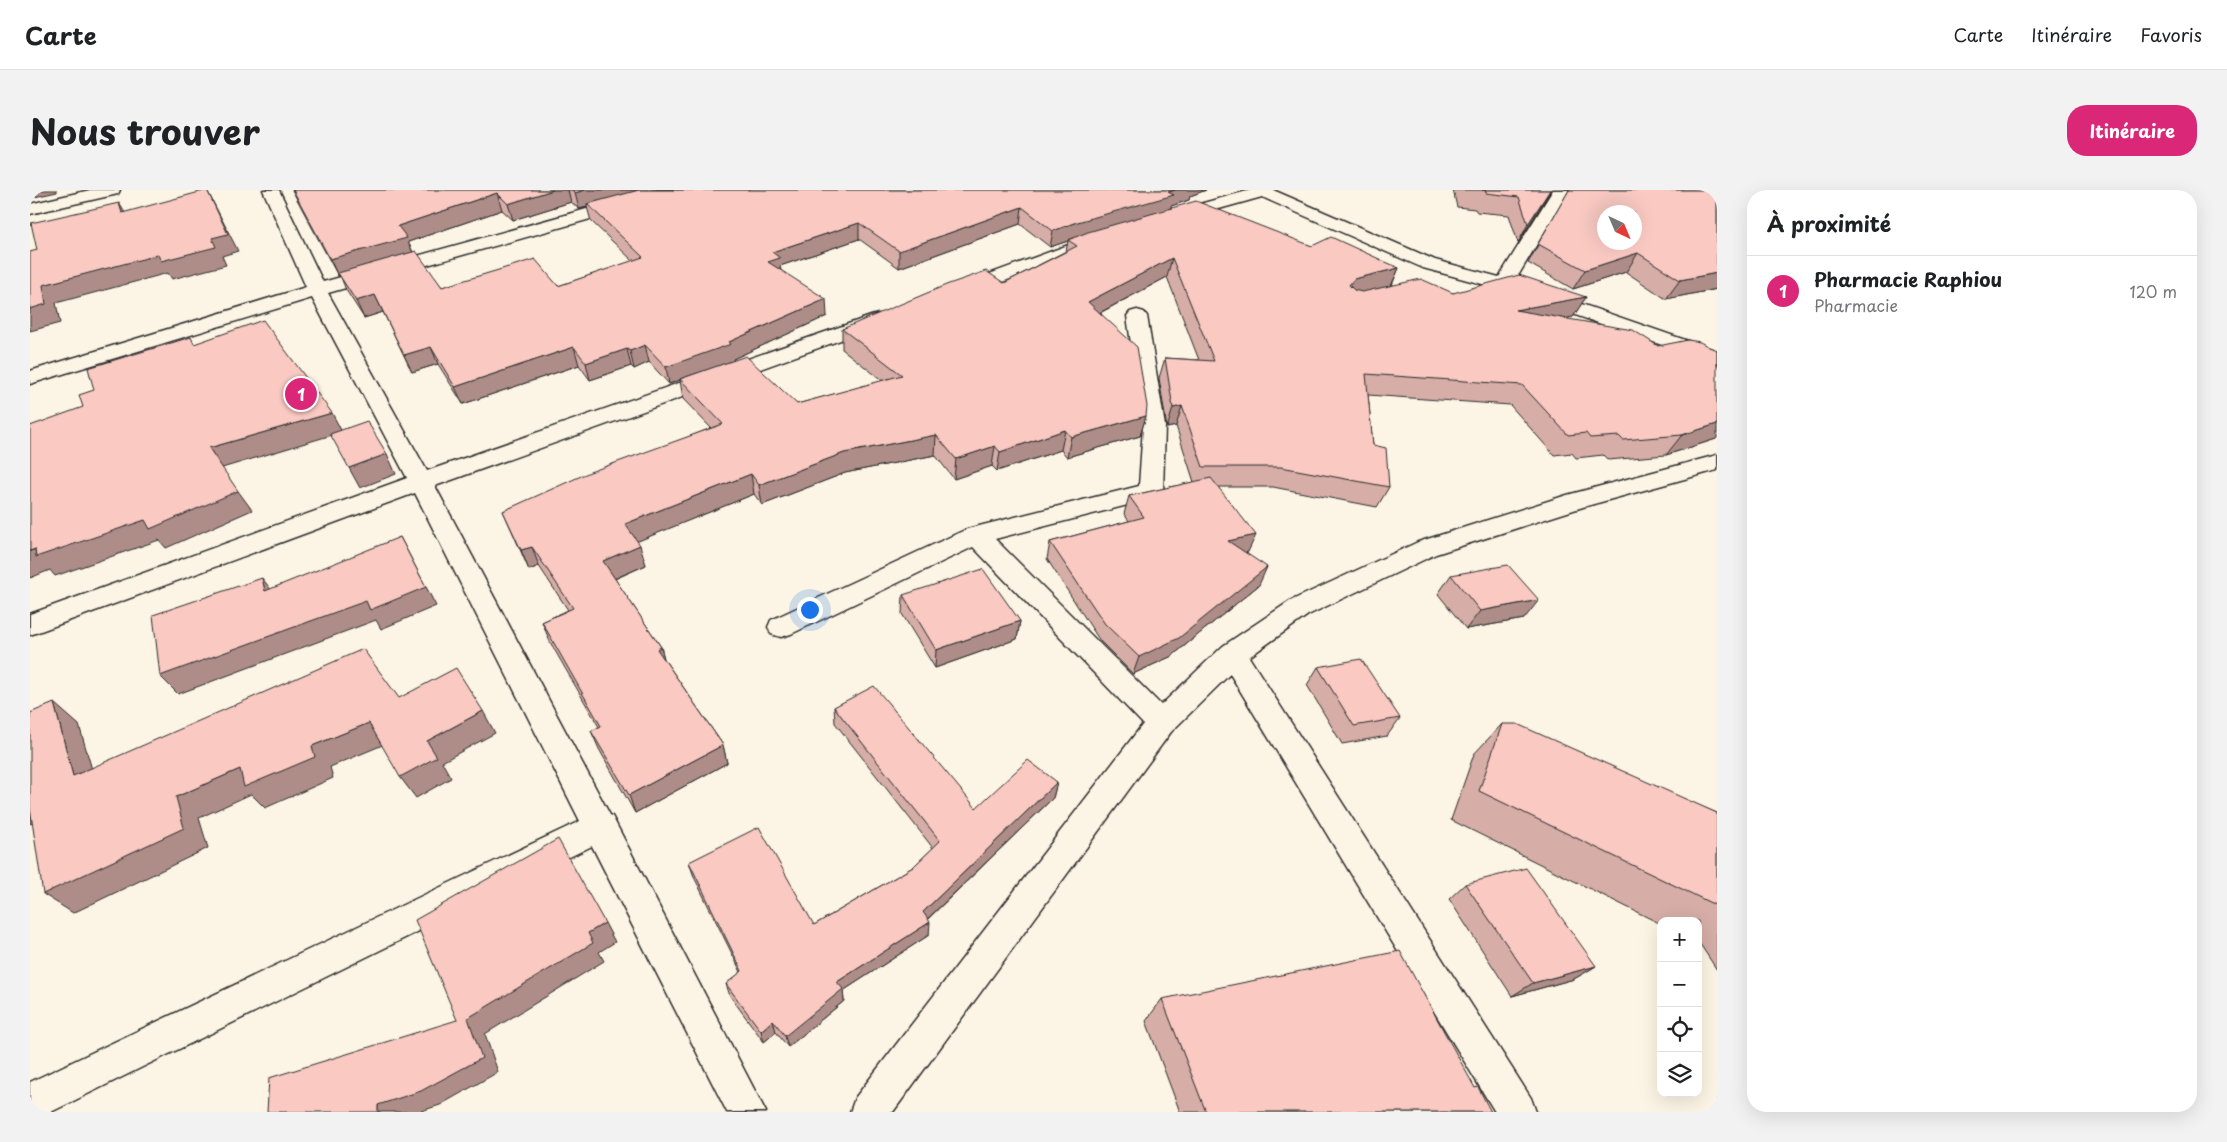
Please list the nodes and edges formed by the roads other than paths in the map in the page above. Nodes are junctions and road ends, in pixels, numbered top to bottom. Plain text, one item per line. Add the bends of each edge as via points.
1 (112, 190) edge
2 (271, 190) edge
3 (673, 190) edge
4 (1561, 190) edge
5 (1261, 191) edge
6 (30, 209) edge
7 (1160, 221) edge
8 (1122, 231) edge
9 (1459, 272) junction
10 (1434, 282) edge
11 (1504, 284) junction
12 (317, 290) junction
13 (947, 296) edge
14 (900, 312) edge
15 (1137, 316) dead end
16 (1717, 358) edge
17 (30, 378) edge
18 (1717, 462) edge
19 (421, 482) junction
20 (976, 535) junction
21 (30, 625) edge
22 (781, 627) dead end
23 (1233, 654) junction
24 (1161, 722) junction
25 (600, 826) junction
26 (30, 1102) edge
27 (747, 1112) edge
28 (869, 1112) edge
29 (1517, 1112) edge

1 - 6 street
2 - 12 street
3 - 12 street
4 - 11 street
5 - 7 street
5 - 9 street via 1430,264
8 - 13 street
9 - 10 street
9 - 11 street
11 - 16 street
12 - 17 street
12 - 19 street
14 - 19 street
15 - 20 street via 1154,426 1151,491
18 - 23 street via 1575,501 1427,548 1299,608
19 - 21 street
19 - 25 street
20 - 22 street
20 - 24 street
23 - 24 street
23 - 29 street
24 - 28 street
25 - 26 street
25 - 27 street

